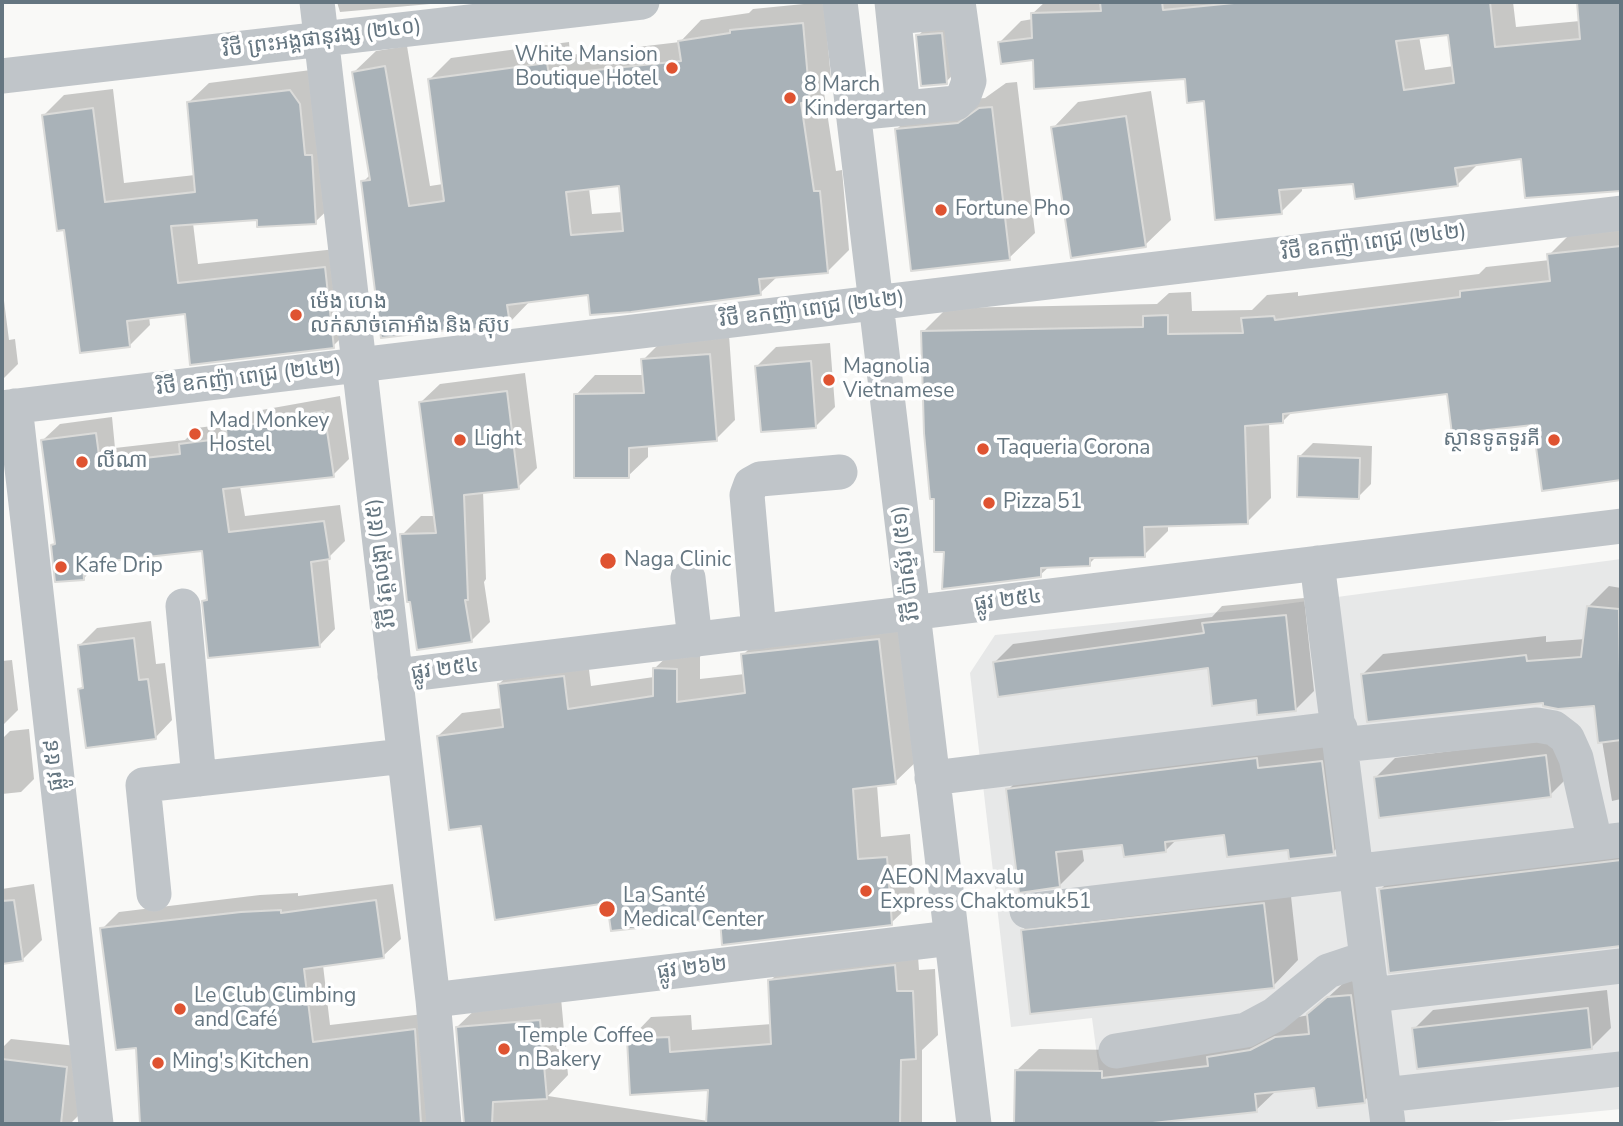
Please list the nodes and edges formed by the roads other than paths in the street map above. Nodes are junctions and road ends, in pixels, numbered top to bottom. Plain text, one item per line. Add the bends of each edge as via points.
1 (317, 2) edge
2 (642, 2) edge
3 (840, 2) edge
4 (959, 6) edge
5 (893, 9) edge
6 (321, 39) junction
7 (2, 76) edge
8 (903, 108) junction
9 (854, 113) junction
10 (1621, 213) edge
11 (876, 303) junction
12 (359, 364) junction
13 (8, 407) edge
14 (840, 471) dead end
15 (1621, 526) edge
16 (1317, 563) junction
17 (688, 578) dead end
18 (183, 606) dead end
19 (913, 613) junction
20 (759, 632) junction
21 (695, 639) junction
22 (395, 676) junction
23 (1340, 737) junction
24 (404, 756) junction
25 (932, 778) junction
26 (199, 779) junction
27 (1608, 841) edge
28 (1358, 870) junction
29 (155, 894) dead end
30 (1027, 911) dead end
31 (951, 938) junction
32 (1367, 958) junction
33 (1621, 966) edge
34 (1372, 995) junction
35 (433, 1000) junction
36 (1116, 1051) dead end
37 (1621, 1069) edge
38 (1386, 1110) edge
39 (96, 1124) edge
40 (444, 1124) edge
41 (974, 1124) edge

1 - 6 street, វិថី វត្តលង្កា (៥៥)
2 - 6 street, វិថី ព្រះអង្គផានុវង្ស (២៤០)
3 - 9 street, វិថី ប៉ាស្ទ័រ (៥១)
4 - 5 street
4 - 8 street via 969,82 964,94 956,103
5 - 8 street
6 - 7 street, វិថី ព្រះអង្គផានុវង្ស (២៤០)
6 - 12 street, វិថី វត្តលង្កា (៥៥)
8 - 9 street
9 - 11 street, វិថី ប៉ាស្ទ័រ (៥១)
10 - 11 street, វិថី ឧកញ៉ា ពេជ្រ (២៤២)
11 - 12 street, វិថី ឧកញ៉ា ពេជ្រ (២៤២)
11 - 19 street, វិថី ប៉ាស្ទ័រ (៥១)
12 - 13 street, វិថី ឧកញ៉ា ពេជ្រ (២៤២)
12 - 22 street, វិថី វត្តលង្កា (៥៥)
13 - 39 street, ផ្លូវ ៥៩
14 - 20 street via 760,479 751,484 747,495
15 - 16 street, ផ្លូវ ២៥៤
16 - 19 street, ផ្លូវ ២៥៤
16 - 23 street
17 - 21 street
18 - 26 street
19 - 20 street, ផ្លូវ ២៥៤
19 - 25 street, វិថី ប៉ាស្ទ័រ (៥១)
20 - 21 street, ផ្លូវ ២៥៤
21 - 22 street, ផ្លូវ ២៥៤
22 - 24 street, វិថី វត្តលង្កា (៥៥)
23 - 25 street
23 - 27 street via 1537,725 1553,728 1567,738
23 - 28 street
24 - 26 street
24 - 35 street, វិថី វត្តលង្កា (៥៥)
25 - 31 street, វិថី ប៉ាស្ទ័រ (៥១)
26 - 29 street via 143,785
27 - 28 street
28 - 30 street
28 - 32 street
31 - 35 street, ផ្លូវ ២៦២
31 - 41 street, វិថី ប៉ាស្ទ័រ (៥១)
32 - 34 street
32 - 36 street via 1328,971 1274,1015 1246,1030
33 - 34 street
34 - 38 street
35 - 40 street, វិថី វត្តលង្កា (៥៥)
37 - 38 street

